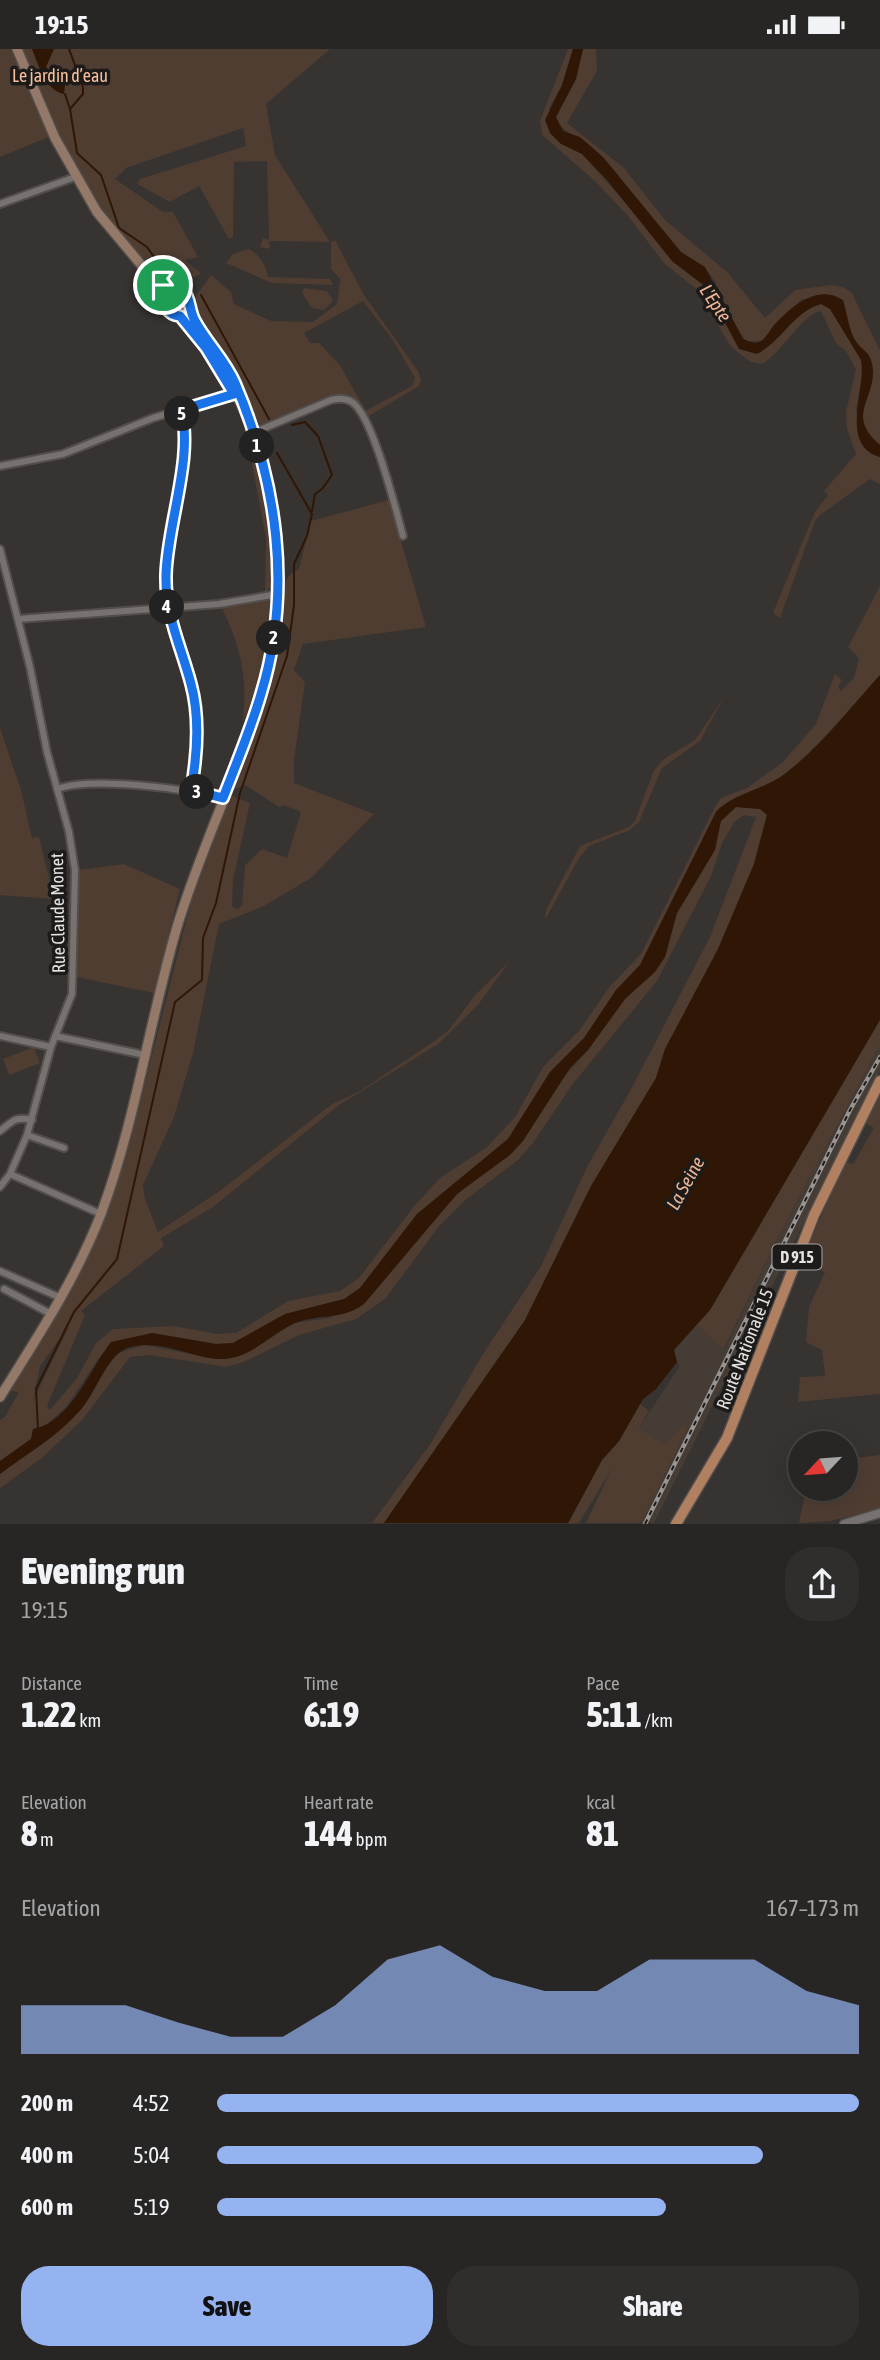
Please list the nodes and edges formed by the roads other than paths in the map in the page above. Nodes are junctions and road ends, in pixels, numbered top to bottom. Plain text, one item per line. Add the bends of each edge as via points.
1 (17, 49) edge
2 (75, 177) junction
3 (0, 204) edge
4 (153, 279) junction
5 (176, 291) junction
6 (164, 302) junction
7 (189, 308) junction
8 (180, 316) junction
9 (236, 393) junction
10 (181, 410) junction
11 (253, 433) junction
12 (0, 466) edge
13 (403, 537) dead end
14 (0, 549) edge
15 (278, 594) junction
16 (167, 607) junction
17 (18, 619) junction
18 (57, 789) junction
19 (191, 790) junction
20 (223, 798) junction
21 (55, 1036) junction
22 (0, 1037) edge
23 (51, 1047) junction
24 (145, 1055) junction
25 (880, 1081) edge
26 (32, 1120) junction
27 (0, 1131) edge
28 (27, 1135) junction
29 (64, 1149) dead end
30 (10, 1174) junction
31 (0, 1187) edge
32 (101, 1214) junction
33 (0, 1271) edge
34 (4, 1289) dead end
35 (61, 1298) junction
36 (51, 1314) junction
37 (0, 1397) edge
38 (880, 1513) edge
39 (676, 1524) edge
40 (845, 1524) edge

1 - 2 main road
2 - 3 street
2 - 4 main road via 108,227
4 - 5 main road
4 - 6 main road
5 - 6 main road
5 - 7 main road via 187,296
6 - 8 main road via 168,313
7 - 8 main road
7 - 9 main road via 227,368
8 - 9 main road
9 - 10 street
9 - 11 main road
10 - 12 street via 63,454
10 - 16 street via 183,452 168,550
11 - 13 street via 331,400 355,404 381,460
11 - 15 main road via 274,519
14 - 17 street, Rue Claude Monet
15 - 16 street
15 - 20 main road via 261,694
16 - 17 street
16 - 19 street via 195,705
17 - 18 street, Rue Claude Monet
18 - 19 street via 82,783
18 - 21 street, Rue Claude Monet via 75,878 73,986
19 - 20 street
20 - 24 main road via 178,925
21 - 23 street, Rue Claude Monet
21 - 24 street
22 - 23 street
23 - 26 street, Rue Claude Monet
24 - 32 main road
25 - 39 main road, Route Nationale 15 / D 915 via 824,1191 727,1438
26 - 27 street via 12,1119
26 - 28 street, Rue Claude Monet
28 - 29 street
28 - 30 street, Rue Claude Monet
30 - 31 street, Rue Claude Monet
30 - 32 street
32 - 35 main road
33 - 35 street
34 - 36 street
35 - 36 main road
36 - 37 main road
38 - 40 street

